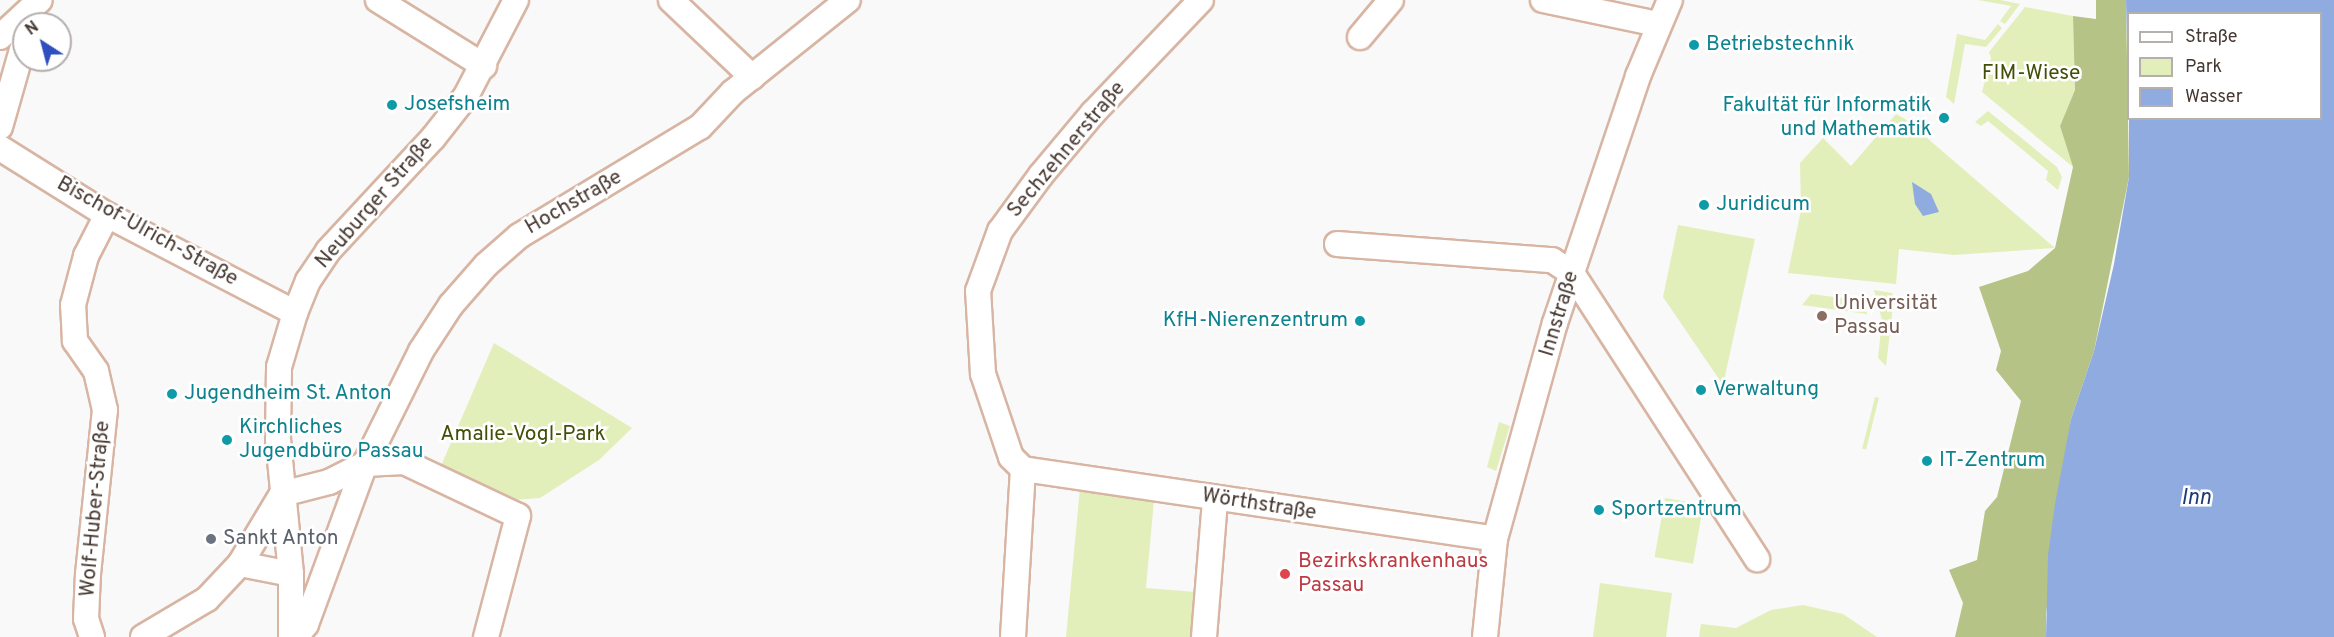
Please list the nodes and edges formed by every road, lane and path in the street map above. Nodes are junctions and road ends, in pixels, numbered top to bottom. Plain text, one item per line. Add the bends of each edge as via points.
1 (378, 0) edge
2 (516, 0) edge
3 (671, 0) edge
4 (848, 0) edge
5 (1201, 0) edge
6 (1390, 0) edge
7 (1544, 0) edge
8 (1670, 0) edge
9 (34, 11) edge
10 (1658, 24) junction
11 (0, 37) edge
12 (1360, 37) dead end
13 (484, 66) junction
14 (16, 72) edge
15 (752, 77) junction
16 (0, 127) edge
17 (0, 148) edge
18 (107, 215) junction
19 (1336, 244) dead end
20 (1572, 273) junction
21 (294, 313) junction
22 (366, 464) junction
23 (1023, 469) junction
24 (282, 494) junction
25 (1215, 500) junction
26 (1495, 539) junction
27 (1757, 559) dead end
28 (240, 564) junction
29 (291, 574) junction
30 (92, 637) edge
31 (143, 637) edge
32 (291, 637) edge
33 (296, 637) edge
34 (486, 637) edge
35 (1013, 637) edge
36 (1204, 637) edge
37 (1485, 637) edge

1 - 13 street
2 - 13 street, Neuburger Straße
3 - 15 street
4 - 15 street, Hochstraße
5 - 23 street, Sechzehnerstraße via 1093,113 1000,231 977,297 982,374 1011,457
6 - 12 street
7 - 10 street
8 - 10 street, Innstraße
9 - 11 street
10 - 20 street, Innstraße
13 - 21 street, Neuburger Straße via 433,138 328,251 308,281
14 - 16 street
15 - 22 street, Hochstraße via 700,127 519,236 486,265 451,305 421,351
17 - 18 street, Bischof-Ulrich-Straße
18 - 21 street, Bischof-Ulrich-Straße
18 - 30 street, Wolf-Huber-Straße via 86,256 73,305 75,341 96,371 105,410 88,574 86,619
19 - 20 street via 1552,260
20 - 26 street, Innstraße
20 - 27 street
21 - 24 street, Neuburger Straße via 279,367
22 - 24 street via 329,483
22 - 33 street, Hochstraße via 306,624
22 - 34 street via 404,462 518,516
23 - 25 street, Wörthstraße
23 - 35 street
24 - 28 street
24 - 29 street, Neuburger Straße
25 - 26 street, Wörthstraße
25 - 36 street
26 - 37 street, Innstraße
28 - 29 street
28 - 31 street via 207,599
29 - 32 street, Neuburger Straße

